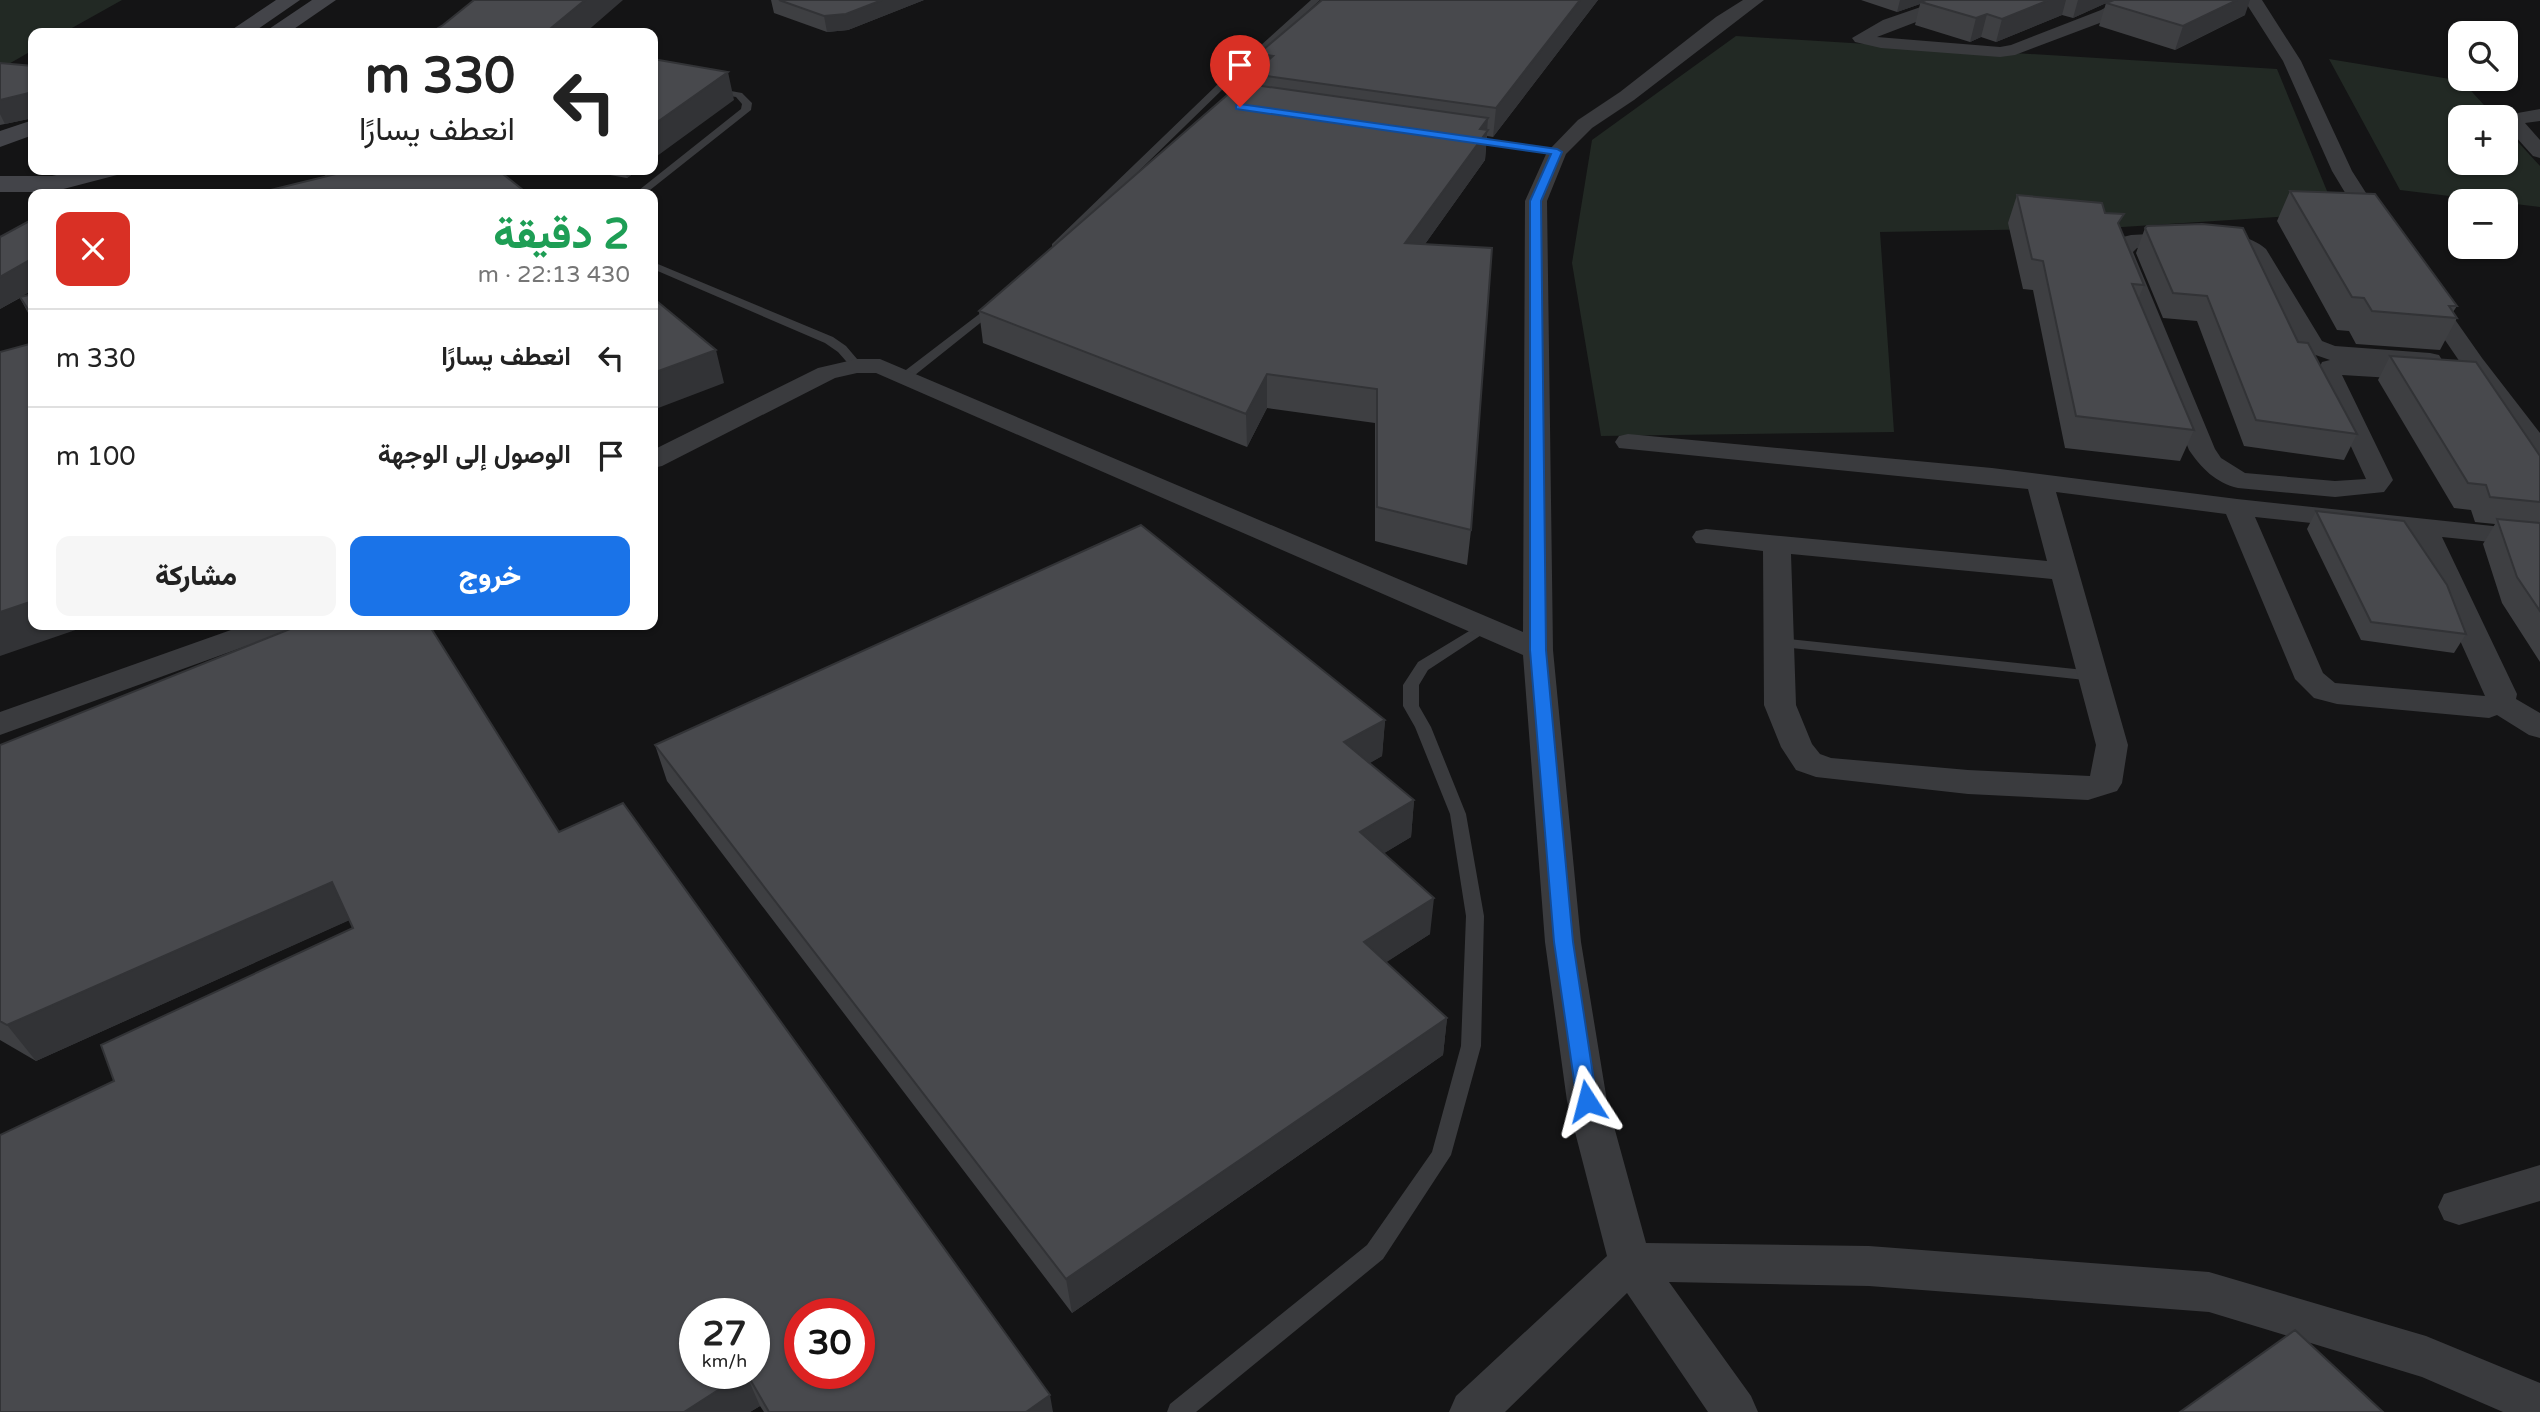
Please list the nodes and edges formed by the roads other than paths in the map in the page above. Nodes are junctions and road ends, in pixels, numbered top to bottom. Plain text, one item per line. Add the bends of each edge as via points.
1 (290, 0) edge
2 (326, 0) edge
3 (1316, 0) edge
4 (1755, 0) edge
5 (1957, 0) edge
6 (2132, 0) edge
7 (2253, 0) edge
8 (246, 28) edge
9 (282, 28) edge
10 (704, 89) edge
11 (2540, 115) edge
12 (28, 129) edge
13 (1461, 138) edge
14 (1, 139) edge
15 (1557, 152) junction
16 (2540, 152) edge
17 (92, 175) edge
18 (0, 184) edge
19 (38, 185) junction
20 (30, 189) edge
21 (645, 189) edge
22 (28, 190) edge
23 (0, 203) edge
24 (2387, 242) edge
25 (1044, 258) edge
26 (658, 267) edge
27 (2417, 284) edge
28 (1005, 296) edge
29 (857, 366) junction
30 (2464, 372) junction
31 (906, 376) junction
32 (1628, 442) dead end
33 (2540, 451) edge
34 (658, 458) edge
35 (2040, 482) junction
36 (2237, 507) junction
37 (2423, 527) junction
38 (1706, 537) dead end
39 (2540, 539) edge
40 (1777, 544) junction
41 (2066, 572) junction
42 (1484, 627) junction
43 (260, 630) edge
44 (1779, 643) junction
45 (1538, 650) junction
46 (2094, 676) junction
47 (2500, 703) junction
48 (0, 724) edge
49 (2540, 727) edge
50 (2540, 1183) edge
51 (2459, 1207) dead end
52 (1630, 1262) junction
53 (2540, 1405) edge
54 (1178, 1412) edge
55 (1472, 1412) edge
56 (1735, 1412) edge

1 - 8 street
2 - 9 street
3 - 25 lane
4 - 15 street via 1585,124
5 - 6 street via 1861,38 2015,50
7 - 24 street via 2291,61 2342,171
10 - 21 lane via 739,95 747,103 746,110
11 - 16 street via 2513,122
12 - 14 street
13 - 15 lane
15 - 45 street via 1536,201
17 - 19 street
18 - 19 street
19 - 20 street
22 - 23 street
26 - 29 lane via 829,340
27 - 30 street
28 - 31 lane
29 - 31 street via 880,366
29 - 34 street via 827,373
30 - 30 street via 2320,351 2258,254 2234,241 2131,242 2121,251 2202,450 2212,464 2238,480 2335,489 2374,486 2380,480 2329,373 2331,368
30 - 33 street
31 - 42 street
32 - 35 street
35 - 36 street
35 - 41 street
36 - 37 street
36 - 47 street via 2310,679 2318,685 2337,694 2444,705 2489,707
37 - 39 street
37 - 47 street via 2501,694
38 - 40 street
40 - 41 street
40 - 44 street
41 - 46 street
42 - 45 street
42 - 54 lane via 1423,666 1410,685 1411,706 1458,814 1475,916 1471,1046 1441,1156 1375,1252
43 - 48 street
44 - 46 lane
44 - 46 street via 1784,716 1808,762 1828,769 1981,783 2088,788 2105,783 2112,745
45 - 52 street via 1563,942 1585,1087
47 - 49 street
50 - 51 street
52 - 53 street via 1869,1266 2209,1292 2426,1357
52 - 55 street
52 - 56 street

